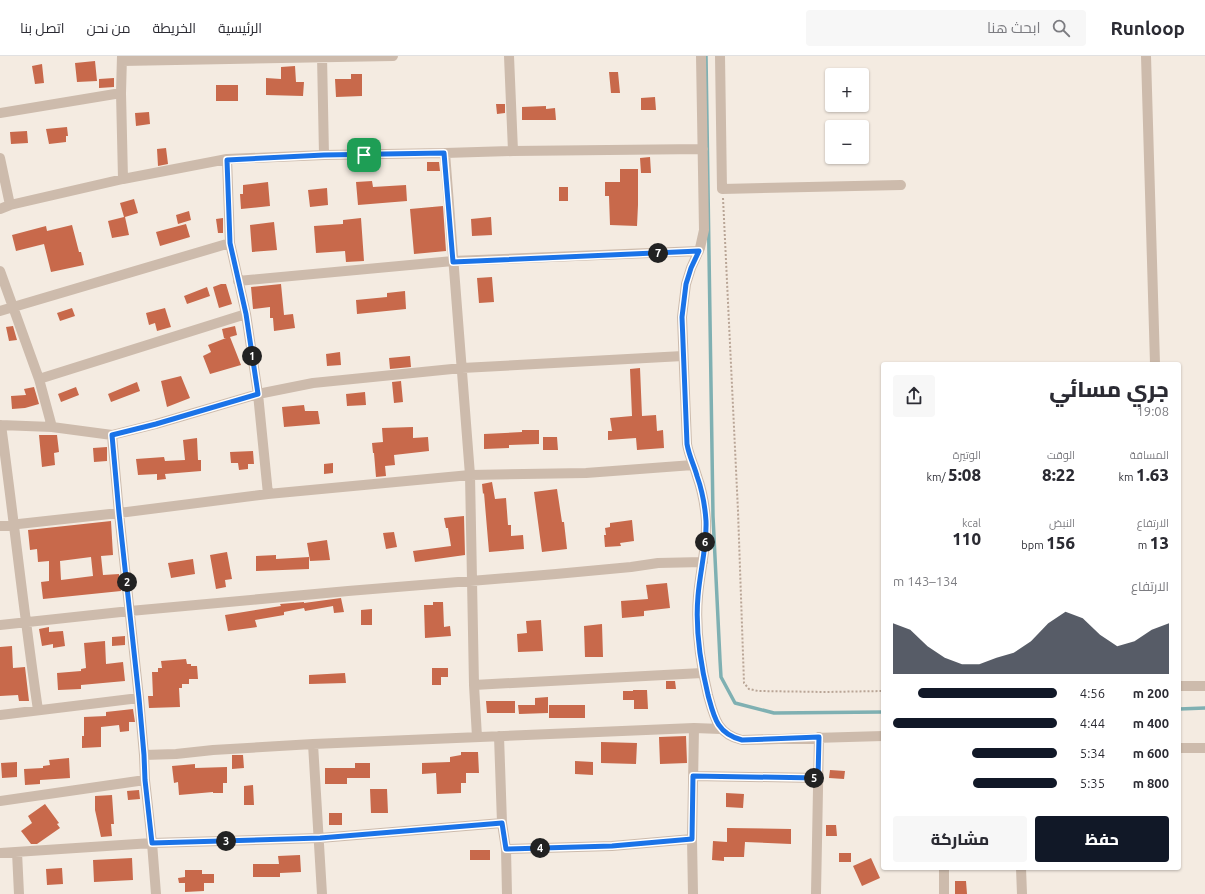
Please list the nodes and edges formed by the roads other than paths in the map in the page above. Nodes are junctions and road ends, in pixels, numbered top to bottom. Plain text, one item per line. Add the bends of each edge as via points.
1 (393, 56) edge
2 (509, 56) edge
3 (701, 56) edge
4 (720, 56) edge
5 (1146, 56) edge
6 (322, 57) edge
7 (122, 58) edge
8 (121, 94) junction
9 (0, 113) edge
10 (703, 149) junction
11 (513, 150) junction
12 (444, 153) junction
13 (324, 155) junction
14 (0, 158) edge
15 (227, 160) junction
16 (123, 179) junction
17 (901, 185) dead end
18 (10, 205) junction
19 (0, 209) edge
20 (230, 243) junction
21 (699, 251) junction
22 (453, 262) junction
23 (0, 271) edge
24 (238, 281) junction
25 (13, 307) junction
26 (0, 311) edge
27 (246, 314) junction
28 (684, 356) junction
29 (1155, 362) edge
30 (462, 368) junction
31 (39, 379) junction
32 (258, 394) junction
33 (1, 425) edge
34 (52, 427) junction
35 (112, 435) junction
36 (693, 465) junction
37 (470, 475) junction
38 (268, 494) junction
39 (119, 513) junction
40 (14, 524) junction
41 (0, 526) edge
42 (703, 562) junction
43 (473, 581) junction
44 (130, 611) junction
45 (25, 623) junction
46 (0, 625) edge
47 (702, 673) junction
48 (474, 685) junction
49 (1181, 686) edge
50 (1205, 686) edge
51 (139, 698) junction
52 (38, 710) junction
53 (0, 715) edge
54 (694, 728) junction
55 (721, 729) junction
56 (477, 736) junction
57 (499, 736) junction
58 (881, 736) edge
59 (819, 737) junction
60 (314, 744) junction
61 (1181, 748) edge
62 (1205, 748) edge
63 (144, 755) junction
64 (693, 776) junction
65 (818, 778) junction
66 (145, 780) junction
67 (0, 801) edge
68 (502, 823) junction
69 (320, 838) junction
70 (692, 839) junction
71 (152, 843) junction
72 (506, 849) junction
73 (17, 852) junction
74 (0, 853) edge
75 (944, 870) edge
76 (1020, 870) edge
77 (19, 894) edge
78 (156, 894) edge
79 (322, 894) edge
80 (507, 894) edge
81 (693, 894) edge
82 (816, 894) edge
83 (944, 894) edge
84 (1022, 894) edge

1 - 6 street
2 - 11 street
3 - 10 street
4 - 17 street via 722,189
5 - 29 street
6 - 7 street
6 - 13 street
7 - 8 street
8 - 9 street
8 - 16 street
10 - 11 street
10 - 21 street via 704,223
11 - 12 street
12 - 13 street
12 - 22 street
13 - 15 street
14 - 18 street
15 - 16 street
15 - 20 street
16 - 18 street
18 - 19 street
20 - 24 street
20 - 25 street
21 - 22 street
21 - 28 street via 691,268 684,300
22 - 24 street
22 - 30 street
23 - 25 street
24 - 27 street
25 - 26 street
25 - 31 street
27 - 31 street
27 - 32 street
28 - 30 street
28 - 36 street via 687,444
30 - 32 street via 313,383
30 - 37 street
31 - 34 street
32 - 35 street
32 - 38 street
33 - 34 street
33 - 40 street
34 - 35 street
35 - 39 street
36 - 37 street via 586,473
36 - 42 street via 706,519
37 - 38 street
37 - 43 street
38 - 39 street
39 - 40 street
39 - 44 street
40 - 41 street
40 - 45 street
42 - 43 street via 658,563
42 - 47 street via 697,620
43 - 44 street
43 - 48 street
44 - 45 street
44 - 51 street
45 - 46 street
45 - 52 street
47 - 48 street
47 - 55 street via 714,718
48 - 56 street
49 - 50 street
51 - 52 street
51 - 63 street
52 - 53 street
54 - 55 street
54 - 57 street
54 - 64 street
55 - 59 street via 730,736 742,740
56 - 57 street
56 - 60 street
57 - 68 street
58 - 59 street
59 - 65 street
60 - 63 street
60 - 69 street
61 - 62 street
63 - 66 street
64 - 65 street
64 - 70 street
65 - 82 street
66 - 67 street
66 - 71 street
68 - 69 street
68 - 72 street
69 - 71 street
69 - 79 street
70 - 72 street via 612,846
70 - 81 street
71 - 73 street
71 - 78 street
72 - 80 street
73 - 74 street
73 - 77 street
75 - 83 street
76 - 84 street

